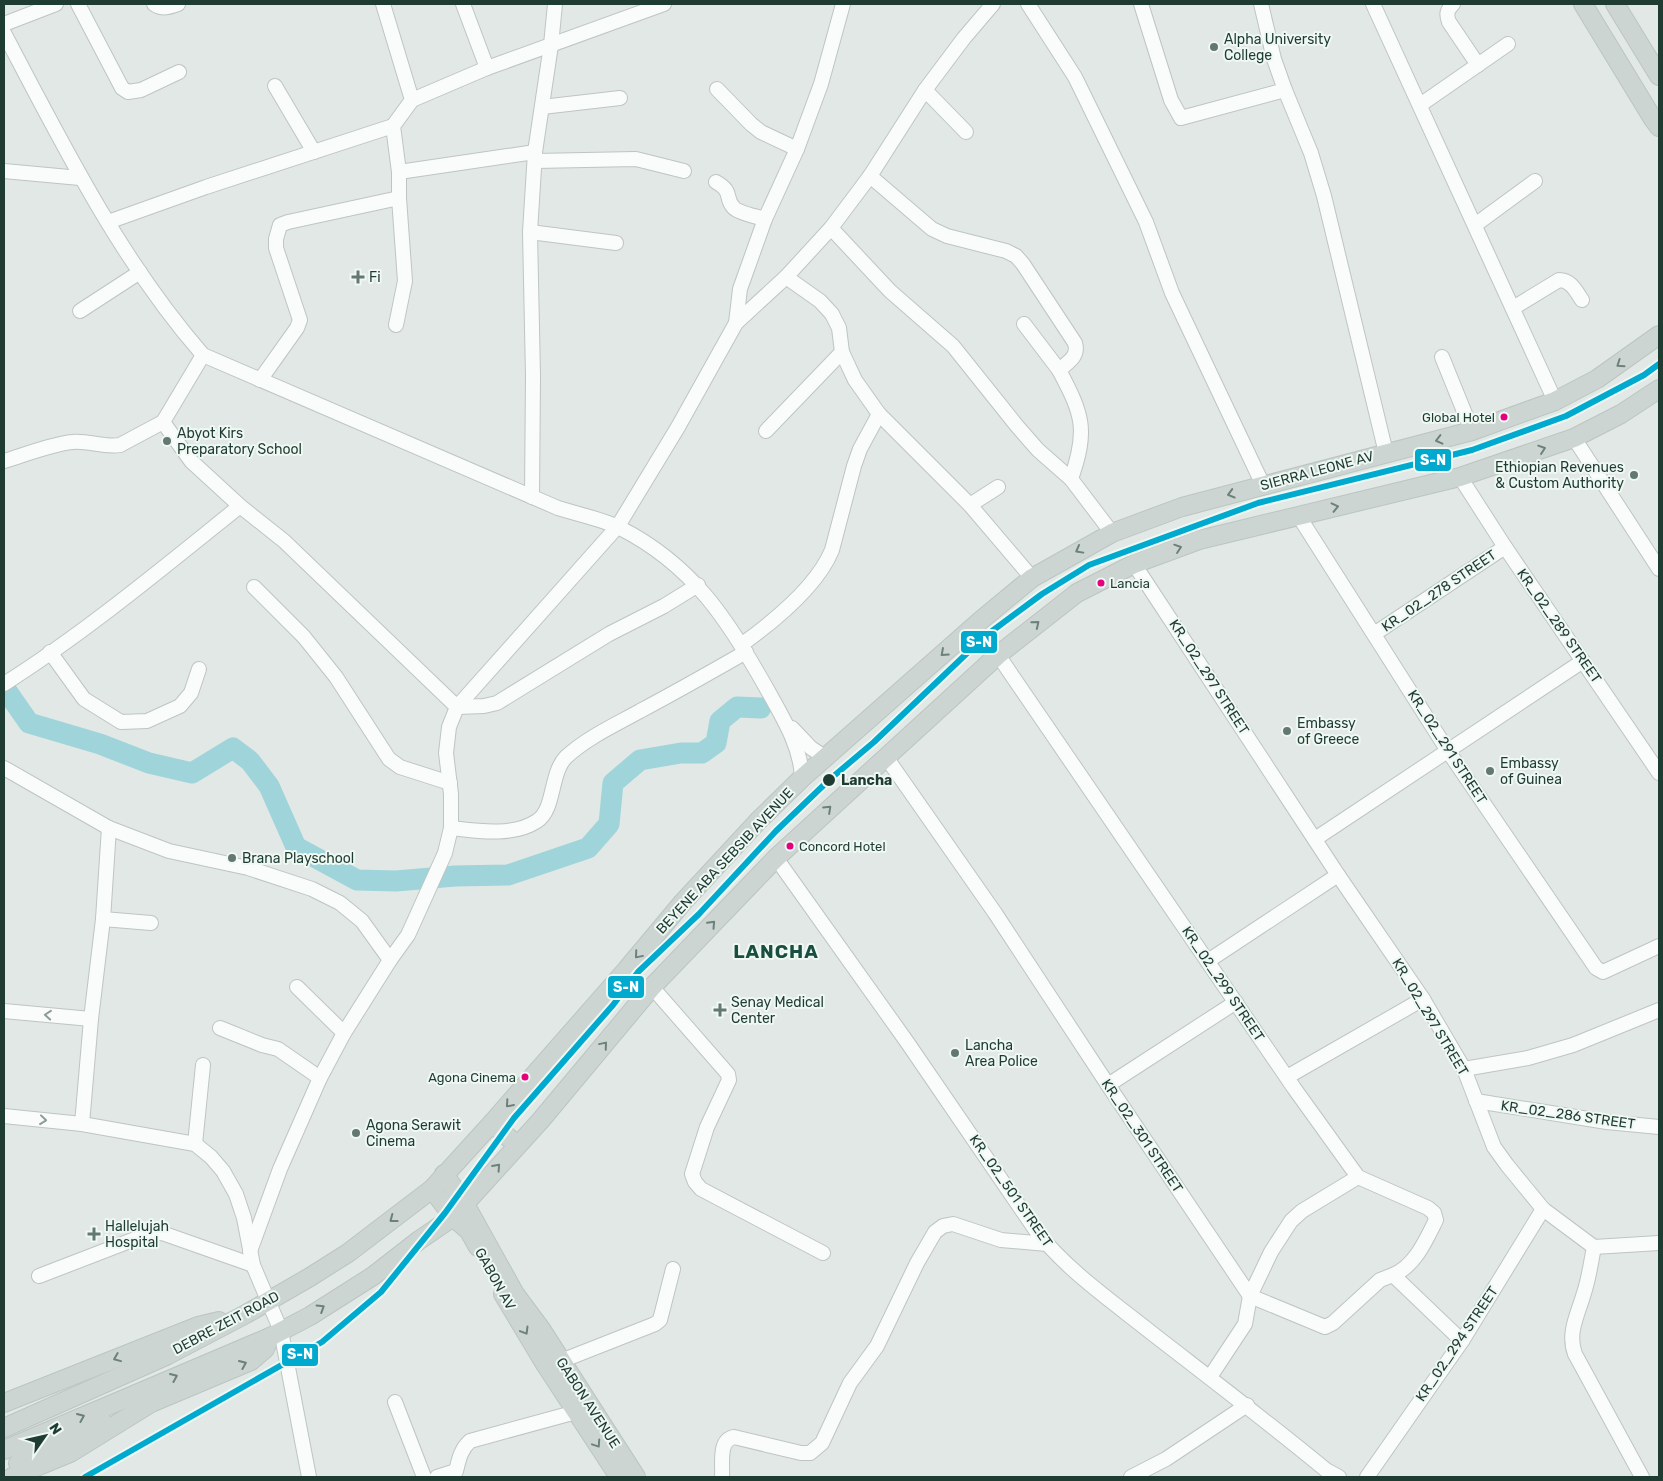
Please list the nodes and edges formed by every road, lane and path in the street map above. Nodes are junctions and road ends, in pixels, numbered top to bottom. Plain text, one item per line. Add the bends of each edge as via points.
1 (56, 4) edge
2 (78, 4) edge
3 (154, 4) edge
4 (178, 4) edge
5 (384, 4) edge
6 (463, 4) edge
7 (555, 4) edge
8 (664, 4) edge
9 (843, 4) edge
10 (993, 4) edge
11 (1028, 4) edge
12 (1141, 4) edge
13 (1261, 4) edge
14 (1373, 4) edge
15 (1453, 4) edge
16 (1583, 4) edge
17 (1594, 4) edge
18 (1615, 4) edge
19 (1627, 4) edge
20 (4, 24) edge
21 (4, 33) edge
22 (551, 44) junction
23 (1508, 44) dead end
24 (1659, 56) edge
25 (1478, 65) junction
26 (487, 68) junction
27 (179, 72) dead end
28 (1659, 76) edge
29 (275, 86) dead end
30 (717, 89) dead end
31 (924, 90) junction
32 (1285, 90) junction
33 (620, 98) dead end
34 (412, 100) junction
35 (1420, 105) junction
36 (542, 107) junction
37 (1659, 109) edge
38 (393, 126) junction
39 (1659, 127) edge
40 (966, 132) dead end
41 (797, 149) junction
42 (314, 152) junction
43 (535, 156) junction
44 (4, 171) edge
45 (684, 171) dead end
46 (399, 172) junction
47 (870, 176) junction
48 (80, 178) junction
49 (1536, 181) dead end
50 (716, 182) dead end
51 (399, 198) junction
52 (765, 219) junction
53 (108, 222) junction
54 (1474, 225) junction
55 (831, 228) junction
56 (530, 232) junction
57 (616, 243) dead end
58 (140, 272) junction
59 (786, 277) junction
60 (1582, 300) dead end
61 (1513, 308) junction
62 (80, 311) dead end
63 (736, 323) junction
64 (1024, 324) dead end
65 (396, 325) dead end
66 (1659, 334) edge
67 (842, 352) junction
68 (203, 355) junction
69 (1442, 357) dead end
70 (1059, 370) junction
71 (260, 380) junction
72 (1659, 389) edge
73 (1555, 401) junction
74 (879, 414) junction
75 (162, 422) junction
76 (766, 430) dead end
77 (1472, 431) junction
78 (1574, 438) junction
79 (1386, 453) junction
80 (4, 462) edge
81 (1460, 477) junction
82 (1071, 479) junction
83 (1263, 485) junction
84 (998, 487) dead end
85 (532, 496) junction
86 (970, 505) junction
87 (240, 506) junction
88 (1298, 515) junction
89 (618, 526) junction
90 (1112, 532) junction
91 (1505, 548) junction
92 (1134, 564) junction
93 (1659, 569) edge
94 (1032, 578) junction
95 (698, 585) junction
96 (254, 587) dead end
97 (980, 621) joint
98 (1374, 634) junction
99 (744, 648) junction
100 (50, 652) junction
101 (998, 655) junction
102 (1583, 661) junction
103 (199, 669) dead end
104 (4, 684) edge
105 (457, 707) junction
106 (780, 714) junction
107 (1448, 751) junction
108 (886, 757) junction
109 (826, 758) junction
110 (4, 768) edge
111 (1659, 773) edge
112 (802, 778) junction
113 (450, 783) junction
114 (109, 828) junction
115 (451, 828) junction
116 (1316, 839) junction
117 (776, 858) junction
118 (1338, 875) junction
119 (103, 919) junction
120 (151, 924) dead end
121 (1659, 946) edge
122 (390, 960) junction
123 (1208, 961) junction
124 (297, 987) dead end
125 (652, 987) junction
126 (1423, 999) junction
127 (1236, 1002) junction
128 (1659, 1010) edge
129 (4, 1011) edge
130 (91, 1019) junction
131 (220, 1028) dead end
132 (344, 1033) junction
133 (203, 1065) dead end
134 (1464, 1069) junction
135 (1287, 1077) junction
136 (320, 1078) junction
137 (1108, 1085) junction
138 (1476, 1101) junction
139 (4, 1116) edge
140 (492, 1123) junction
141 (82, 1124) junction
142 (1659, 1127) edge
143 (194, 1144) junction
144 (517, 1145) junction
145 (444, 1174) junction
146 (1358, 1177) junction
147 (432, 1189) junction
148 (465, 1204) junction
149 (1542, 1208) junction
150 (453, 1217) junction
151 (1659, 1243) edge
152 (1047, 1244) junction
153 (1594, 1247) junction
154 (823, 1253) dead end
155 (252, 1258) junction
156 (673, 1269) dead end
157 (1394, 1275) junction
158 (39, 1276) dead end
159 (1250, 1296) junction
160 (268, 1302) junction
161 (246, 1314) junction
162 (541, 1329) joint
163 (276, 1334) junction
164 (1462, 1341) junction
165 (556, 1368) junction
166 (130, 1372) junction
167 (1210, 1378) junction
168 (130, 1396) junction
169 (395, 1402) dead end
170 (4, 1404) edge
171 (1248, 1405) junction
172 (576, 1412) junction
173 (4, 1414) edge
174 (4, 1428) edge
175 (4, 1450) edge
176 (4, 1469) edge
177 (457, 1474) edge
178 (1326, 1474) edge
179 (12, 1477) edge
180 (309, 1477) edge
181 (424, 1477) edge
182 (437, 1477) edge
183 (619, 1477) edge
184 (636, 1477) edge
185 (722, 1477) edge
186 (1131, 1477) edge
187 (1338, 1477) edge
188 (1367, 1477) edge
189 (1642, 1477) edge

1 - 20 street
2 - 27 street via 122,88 128,92 141,90
3 - 4 street via 158,7
5 - 34 street
6 - 26 street
7 - 22 street
8 - 22 street
9 - 41 street via 821,84
10 - 31 street
11 - 83 street via 1075,77 1146,222 1172,293
12 - 32 street via 1171,100 1181,118
13 - 32 street
14 - 35 street
15 - 25 street via 1446,15
16 - 39 main road
17 - 37 main road
18 - 28 main road
19 - 24 main road
21 - 48 street
22 - 26 street
22 - 36 street
23 - 25 street
25 - 35 street
26 - 34 street
29 - 42 street
30 - 41 street via 756,128
31 - 40 street
31 - 47 street
32 - 79 street via 1324,196
33 - 36 street
34 - 38 street
35 - 54 street
36 - 43 street
38 - 42 street
38 - 46 street
41 - 52 street
42 - 53 street via 206,186
43 - 45 street via 636,160
43 - 46 street
43 - 56 street
44 - 48 street
46 - 51 street
47 - 55 street
47 - 70 street via 932,229 1016,256 1075,344 1075,355
48 - 53 street
49 - 54 street
50 - 52 street via 728,192 733,208
51 - 65 street via 405,281
51 - 71 street via 280,225 276,248 300,320 298,328
52 - 63 street via 740,289
53 - 58 street
54 - 61 street
55 - 59 street
55 - 82 street via 890,291 952,346 1038,450
56 - 57 street
56 - 85 street
58 - 62 street
58 - 68 street
59 - 63 street
59 - 67 street via 820,301 832,314 839,328
60 - 61 street via 1570,283 1559,280
61 - 73 street
63 - 89 street
64 - 70 street
66 -> 73 main road, SIERRA LEONE AV via 1597,379
67 - 74 street via 855,380
67 - 76 street
68 - 71 street
68 - 75 street
69 - 77 street
70 - 82 street via 1074,397 1082,429
71 - 85 street
72 - 78 main road via 1621,414
73 - 77 main road, SIERRA LEONE AV
74 - 86 street
74 - 99 street via 854,466 827,562 817,576
75 - 80 street via 120,445 71,442
75 - 87 street via 191,461
77 -> 79 main road, SIERRA LEONE AV
81 -> 78 main road
78 - 93 street
79 - 83 main road, SIERRA LEONE AV
88 -> 81 main road
81 - 91 street, KR_02_289 STREET
82 - 90 street
83 -> 90 main road, SIERRA LEONE AV via 1182,507
84 - 86 street
85 - 89 street via 558,508
86 - 94 street
87 - 100 street
87 - 105 street via 284,541
92 -> 88 main road via 1199,540
88 - 98 street, KR_02_291 STREET
89 - 95 street via 652,546
89 - 105 street
90 -> 94 main road, SIERRA LEONE AV
91 - 98 street, KR_02_278 STREET
91 - 102 street, KR_02_289 STREET
101 -> 92 main road via 1077,594
92 - 116 street, KR_02_297 STREET
94 - 97 main road, SIERRA LEONE AV
95 - 99 street
95 - 105 street via 608,634 497,703
96 - 113 street via 304,637 336,677 389,760 400,767
97 -> 109 main road, BEYENE ABA SEBSIB AVENUE
98 - 107 street, KR_02_291 STREET
99 - 106 street
99 - 115 street via 593,736 565,758 546,809 538,821 522,828 500,831
100 - 103 street via 84,699 121,722 147,721 180,706 191,693
100 - 104 street
101 - 108 main road
101 - 123 street, KR_02_299 STREET
102 - 107 street
102 - 111 street, KR_02_289 STREET
105 - 113 street via 449,727 446,753
106 - 109 street via 800,737
106 - 112 street via 799,754
107 - 116 street
107 - 121 street, KR_02_291 STREET via 1596,968 1603,972
117 -> 108 main road
108 - 137 street, KR_02_301 STREET via 995,913
109 - 112 main road, BEYENE ABA SEBSIB AVENUE
110 - 114 street
112 -> 140 main road, BEYENE ABA SEBSIB AVENUE via 683,902
113 - 115 street
114 - 119 street
114 - 122 street via 169,851 248,868 312,889 340,903 362,921
115 - 122 street via 445,853 408,935
116 - 118 street, KR_02_297 STREET
125 -> 117 main road
117 - 152 street, KR_02_501 STREET
118 - 123 street
118 - 126 street, KR_02_297 STREET
119 - 120 street
119 - 130 street
122 - 132 street
123 - 127 street, KR_02_299 STREET
124 - 132 street
144 -> 125 main road
125 - 154 street via 728,1074 729,1080 707,1127 692,1174 695,1182
126 - 134 street, KR_02_297 STREET
126 - 135 street
127 - 135 street, KR_02_299 STREET
127 - 137 street
128 - 134 street via 1574,1045 1528,1058
130 -> 129 street
130 - 141 street
131 - 136 street via 278,1049
132 - 136 street
133 - 143 street
134 - 138 street, KR_02_297 STREET
135 - 146 street, KR_02_299 STREET
136 - 155 street via 280,1168
137 - 159 street, KR_02_301 STREET
138 - 142 street, KR_02_286 STREET
138 - 149 street, KR_02_297 STREET via 1494,1147
139 -> 141 street
140 - 144 main road
140 - 145 main road, BEYENE ABA SEBSIB AVENUE
141 - 143 street
143 - 155 street via 223,1171 236,1194
148 -> 144 main road
145 - 147 main road, BEYENE ABA SEBSIB AVENUE
145 - 148 main road, GABON AV
146 - 157 street via 1434,1213 1436,1220 1412,1263
146 - 159 street via 1291,1221 1271,1252
147 - 150 main road, GABON AV
147 -> 160 main road, DEBRE ZEIT ROAD via 348,1253
148 - 150 main road
148 - 162 main road, GABON AV via 515,1294
149 - 153 street, KR_02_297 STREET
149 - 164 street, KR_02_294 STREET
163 -> 150 main road via 373,1276
150 -> 165 main road, GABON AV via 469,1231 513,1312
151 - 153 street
152 - 167 street, KR_02_501 STREET via 1087,1281
152 - 185 street via 1001,1240 953,1224 942,1226 917,1263 877,1346 850,1383 822,1443 810,1452 802,1453 728,1438 723,1448
153 - 189 street via 1572,1332 1572,1345
155 - 158 street via 162,1233 148,1234
155 - 160 street
156 - 165 street via 660,1320 656,1324
157 - 159 street via 1380,1280 1325,1327
157 - 164 street
159 - 167 street via 1245,1324
160 - 161 main road, DEBRE ZEIT ROAD
160 - 163 street
161 - 166 main road, DEBRE ZEIT ROAD
161 -> 170 main road via 198,1326
162 - 165 main road, GABON AVENUE
168 -> 163 main road
179 -> 163 main road via 70,1454 151,1403 251,1361
163 - 180 street
164 - 188 street, KR_02_294 STREET
165 - 172 main road, GABON AVENUE
165 - 184 main road, GABON AVENUE
166 - 173 main road via 74,1386
166 - 174 main road, DEBRE ZEIT ROAD
167 - 171 street, KR_02_501 STREET
175 -> 168 main road
168 - 176 main road via 118,1411 83,1432
169 - 181 street
171 - 178 street, KR_02_501 STREET
171 - 186 street via 1166,1459
172 - 177 street via 470,1441 461,1453
172 -> 183 main road, GABON AVENUE
177 - 182 street
178 - 187 street, KR_02_501 STREET

